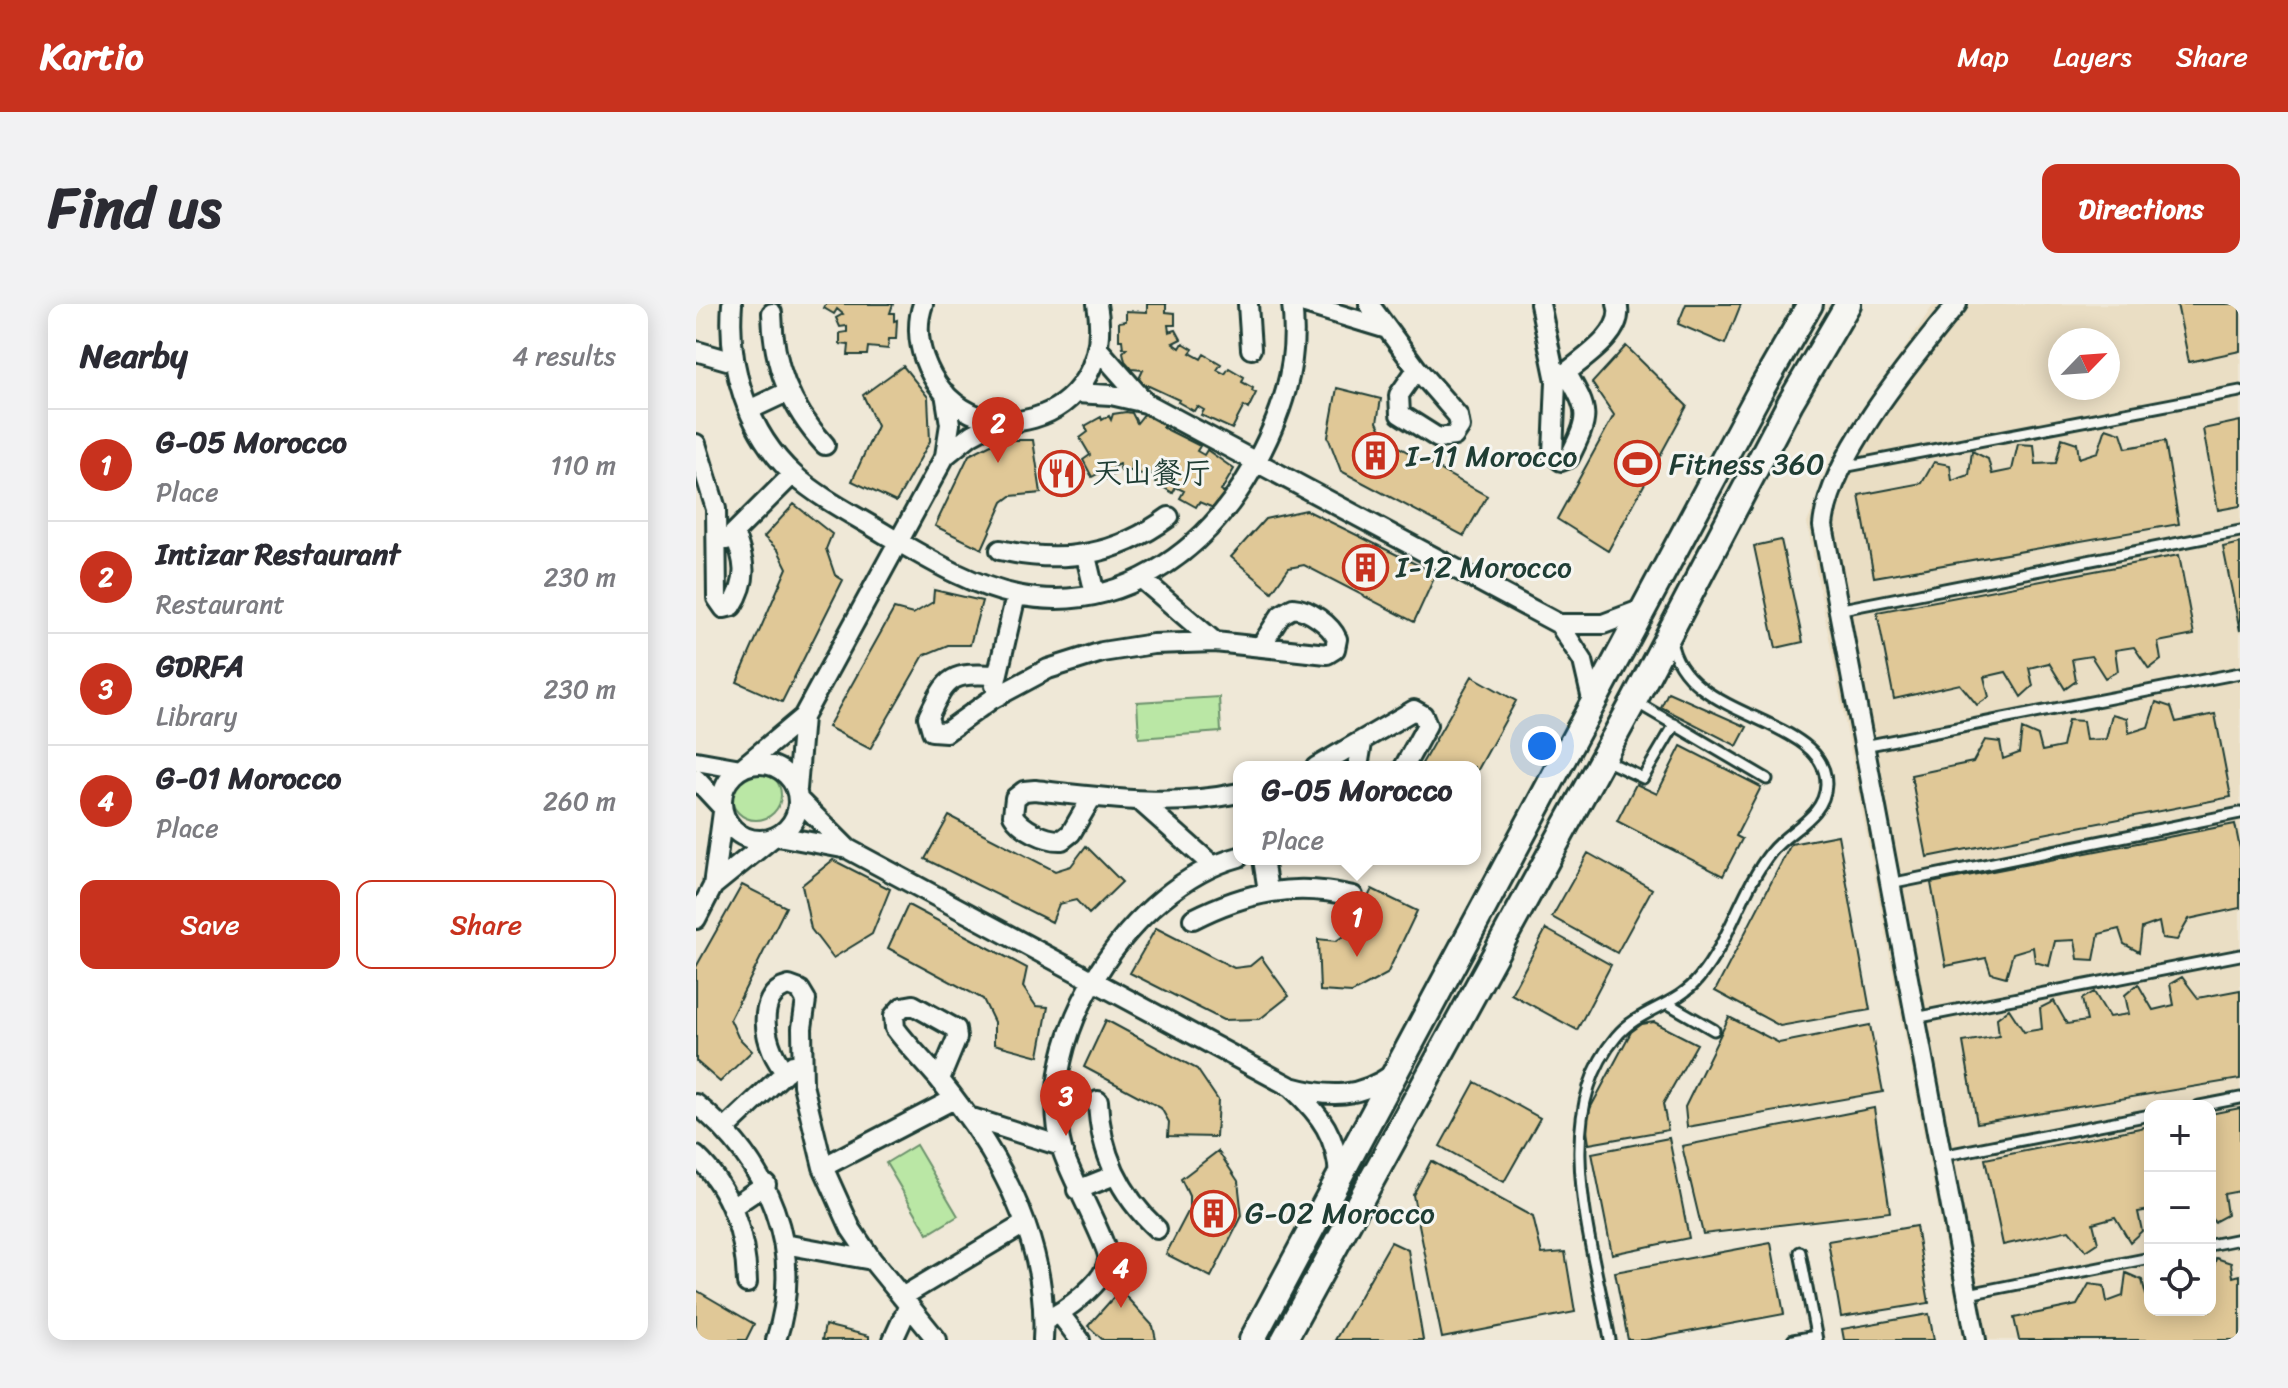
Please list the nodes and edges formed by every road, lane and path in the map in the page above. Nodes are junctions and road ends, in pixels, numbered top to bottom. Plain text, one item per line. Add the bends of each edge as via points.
1 (732, 304) edge
2 (1097, 304) edge
3 (1248, 304) edge
4 (1292, 304) edge
5 (1305, 304) edge
6 (1369, 304) edge
7 (1540, 304) edge
8 (1617, 304) edge
9 (1810, 304) edge
10 (1848, 304) edge
11 (1957, 304) edge
12 (921, 306) edge
13 (772, 313) dead end
14 (1387, 329) junction
15 (1251, 349) dead end
16 (1099, 350) junction
17 (696, 351) edge
18 (734, 362) junction
19 (1417, 369) dead end
20 (2240, 391) edge
21 (787, 392) junction
22 (945, 393) junction
23 (1076, 393) junction
24 (1146, 403) junction
25 (749, 410) junction
26 (999, 420) junction
27 (696, 444) edge
28 (825, 445) dead end
29 (945, 456) junction
30 (1256, 462) junction
31 (1841, 467) junction
32 (793, 474) junction
33 (1169, 517) dead end
34 (2240, 531) edge
35 (734, 533) junction
36 (899, 541) junction
37 (718, 549) junction
38 (1000, 550) dead end
39 (1086, 556) junction
40 (1142, 579) junction
41 (1095, 594) junction
42 (1016, 595) junction
43 (1643, 609) junction
44 (1837, 610) junction
45 (1559, 624) junction
46 (1670, 633) junction
47 (1215, 642) junction
48 (1261, 646) dead end
49 (2240, 673) edge
50 (997, 675) junction
51 (992, 699) junction
52 (1634, 701) junction
53 (1593, 704) junction
54 (803, 717) junction
55 (1675, 724) junction
56 (1362, 743) junction
57 (1864, 746) junction
58 (1602, 759) junction
59 (696, 761) edge
60 (1328, 761) edge
61 (1359, 761) edge
62 (1407, 761) edge
63 (742, 768) junction
64 (696, 779) edge
65 (1767, 779) dead end
66 (798, 794) junction
67 (1233, 794) edge
68 (1092, 797) dead end
69 (1141, 802) junction
70 (723, 809) junction
71 (2240, 813) edge
72 (774, 837) junction
73 (848, 849) junction
74 (1233, 859) edge
75 (1212, 865) junction
76 (1264, 865) edge
77 (1502, 878) junction
78 (1888, 884) junction
79 (713, 886) junction
80 (1268, 891) junction
81 (1353, 896) dead end
82 (696, 919) edge
83 (1193, 919) dead end
84 (2240, 955) edge
85 (1489, 967) junction
86 (1095, 982) junction
87 (1667, 1003) junction
88 (1915, 1018) junction
89 (1714, 1030) dead end
90 (801, 1057) junction
91 (786, 1072) junction
92 (1393, 1074) junction
93 (940, 1079) dead end
94 (1291, 1087) junction
95 (2240, 1098) edge
96 (954, 1099) junction
97 (1098, 1101) dead end
98 (2216, 1103) edge
99 (696, 1104) edge
100 (2144, 1116) edge
101 (969, 1117) junction
102 (725, 1129) junction
103 (1061, 1146) junction
104 (696, 1156) edge
105 (1941, 1156) junction
106 (823, 1167) junction
107 (1115, 1175) junction
108 (1339, 1176) junction
109 (766, 1184) junction
110 (1077, 1190) junction
111 (732, 1207) junction
112 (1024, 1224) junction
113 (1157, 1229) dead end
114 (2240, 1239) edge
115 (784, 1244) junction
116 (2215, 1244) edge
117 (1800, 1252) dead end
118 (2144, 1259) edge
119 (872, 1260) junction
120 (747, 1283) dead end
121 (1968, 1294) junction
122 (906, 1301) junction
123 (1049, 1325) edge
124 (1816, 1338) edge
125 (776, 1340) edge
126 (893, 1340) edge
127 (937, 1340) edge
128 (1080, 1340) edge
129 (1252, 1340) edge
130 (1284, 1340) edge
131 (1610, 1340) edge
132 (1793, 1340) edge
133 (1976, 1340) edge

1 - 18 street
2 - 16 street
3 - 15 street
4 - 30 street via 1292,370
5 - 14 street
6 - 14 street
7 - 8 street via 1561,376 1613,331 1620,316
9 - 43 street
10 - 46 street
11 - 31 street
12 - 22 street via 921,348
13 - 21 street via 775,353
14 - 19 street
16 - 23 street
16 - 24 street
17 - 18 street
18 - 25 street
20 - 31 lane
21 - 25 street
21 - 28 street
22 - 26 street via 961,406
22 - 29 street via 950,424
23 - 24 street
23 - 26 street via 1046,414
24 - 30 street
25 - 32 street
26 - 29 street
27 - 37 street via 713,494
29 - 36 street
30 - 40 street via 1210,531
30 - 45 street
31 - 44 street via 1828,493 1823,526
32 - 35 street
32 - 36 street
33 - 39 street via 1130,541
34 - 44 lane
35 - 37 street
35 - 37 street via 746,571 735,603 728,608 717,603
36 - 42 street via 967,577
36 - 54 street
38 - 39 street
39 - 41 street
40 - 41 street
40 - 47 street
41 - 42 street
42 - 50 street
43 - 45 street via 1603,624
43 - 53 street
44 - 57 street
45 - 53 street via 1583,661
46 - 52 street
46 - 87 lane via 1675,656 1696,686 1810,749 1825,772 1826,786 1816,812 1762,865 1701,977
47 - 48 street
47 - 51 street via 1102,652 1048,669
49 - 57 lane
50 - 51 street
50 - 51 street via 951,678 928,717 929,727 946,732
52 - 55 lane
52 - 58 street
53 - 77 street
54 - 63 street
54 - 66 street
55 - 58 lane via 1643,778
55 - 65 lane
56 - 60 street
56 - 61 street
56 - 62 street via 1409,711 1419,712 1427,725
57 - 78 street
58 - 85 street
59 - 63 street
63 - 66 street via 775,766 788,775
63 - 70 street via 728,781
64 - 70 street
66 - 72 street via 794,821
66 - 73 street
67 - 69 street
68 - 69 street
69 - 75 street
70 - 72 street via 739,834 758,840
70 - 79 street
71 - 78 lane
72 - 73 street
72 - 79 street
73 - 86 street
74 - 75 street
75 - 86 street via 1152,905 1119,940
76 - 80 street
77 - 85 street via 1492,916 1472,957 1479,970
77 - 92 street
78 - 88 street
79 - 82 street
80 - 81 street via 1320,889
80 - 83 street
84 - 88 lane
85 - 130 street
86 - 94 street
86 - 103 street via 1066,1049 1058,1097
87 - 89 lane
87 - 131 lane via 1640,1016 1615,1038 1590,1085 1580,1125 1579,1167
88 - 105 street
90 - 91 street
90 - 91 street via 806,1000 789,986 775,995 765,1022 771,1054
90 - 106 street
91 - 102 street
92 - 94 street via 1344,1096
92 - 108 street
93 - 96 street
94 - 108 street via 1327,1126
95 - 98 lane
96 - 101 street
96 - 106 street
97 - 107 street via 1104,1146
99 - 102 street
100 - 105 lane
101 - 103 street
101 - 112 street via 996,1157
102 - 109 street
103 - 110 street
104 - 111 street
105 - 121 street
106 - 119 street via 851,1229
107 - 110 street
107 - 113 street
108 - 129 street
109 - 111 street
109 - 115 street
110 - 123 street via 1105,1242 1108,1263
111 - 120 street via 744,1244
112 - 122 street
112 - 123 street
114 - 116 lane
115 - 119 street
115 - 125 street via 785,1304
117 - 124 lane
118 - 121 lane
119 - 122 street
121 - 133 street
122 - 126 street
122 - 127 street
123 - 128 street
124 - 132 lane

